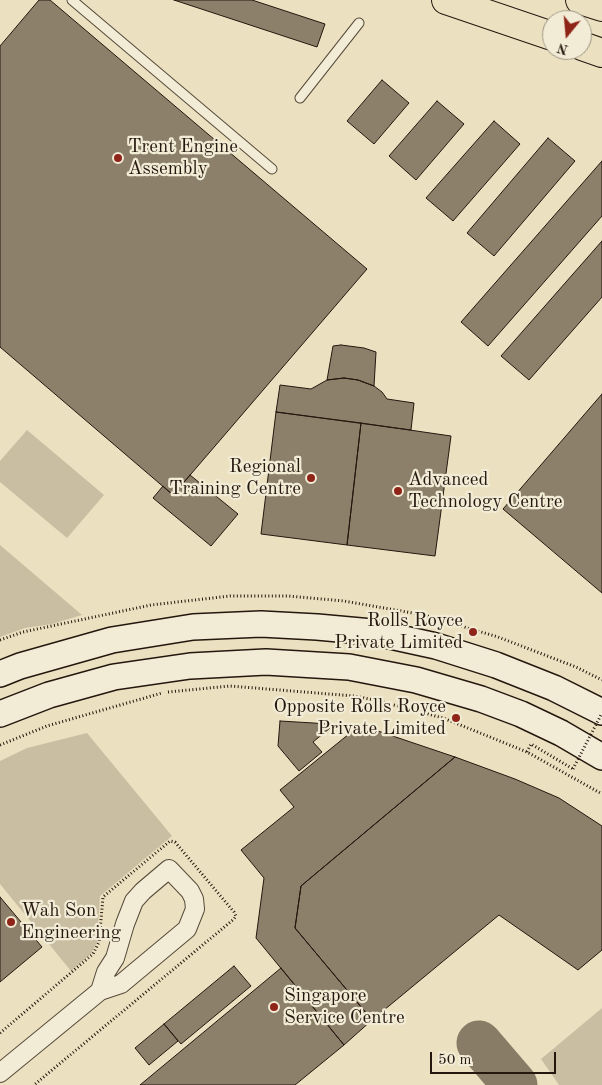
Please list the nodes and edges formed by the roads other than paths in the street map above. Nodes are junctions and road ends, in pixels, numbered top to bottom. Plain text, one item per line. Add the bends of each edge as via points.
1 (72, 0) edge
2 (446, 0) edge
3 (580, 0) edge
4 (602, 7) edge
5 (359, 23) dead end
6 (542, 33) edge
7 (300, 98) dead end
8 (272, 169) dead end
9 (0, 674) edge
10 (602, 713) edge
11 (0, 714) edge
12 (602, 757) edge
13 (100, 991) junction
14 (0, 1073) edge

1 - 8 lane
2 - 6 main road
3 - 4 main road
5 - 7 lane
9 - 10 street via 112,640 193,627 318,626 372,632 436,646 554,688
11 - 12 street via 114,677 190,666 266,662 350,667 416,680 481,699 561,733
13 - 13 street via 134,901 169,870 194,899 195,909 187,929 121,984
13 - 14 street

